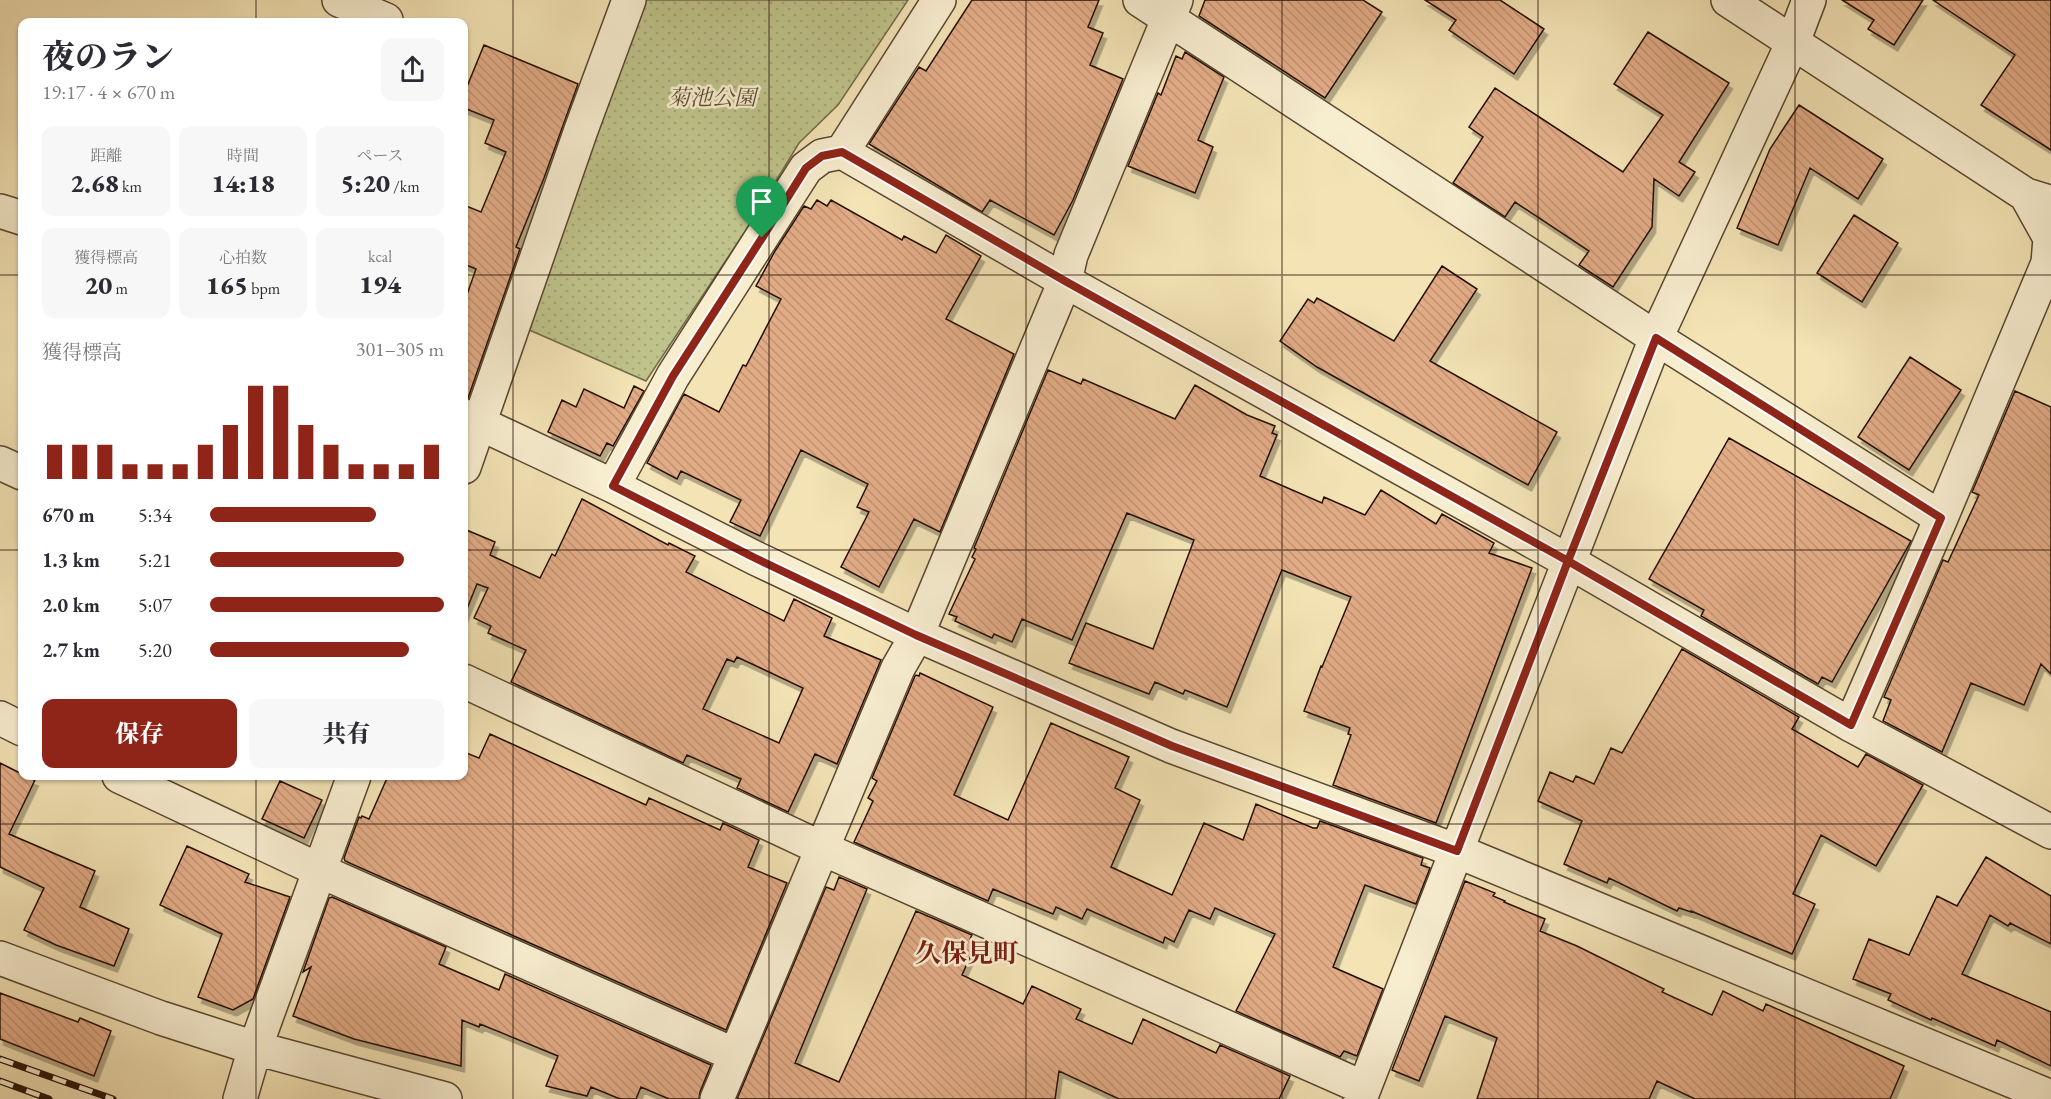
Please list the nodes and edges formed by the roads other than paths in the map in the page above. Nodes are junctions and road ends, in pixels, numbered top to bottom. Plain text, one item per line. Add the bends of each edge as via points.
1 (339, 0) edge
2 (629, 0) edge
3 (939, 0) edge
4 (1140, 0) edge
5 (1728, 0) edge
6 (1809, 0) edge
7 (1173, 9) edge
8 (389, 14) edge
9 (1793, 42) junction
10 (842, 152) junction
11 (2038, 199) edge
12 (0, 211) edge
13 (18, 217) edge
14 (1065, 281) junction
15 (1656, 338) junction
16 (472, 419) edge
17 (468, 443) edge
18 (0, 463) edge
19 (18, 471) edge
20 (613, 486) junction
21 (1941, 518) junction
22 (1568, 561) junction
23 (916, 635) junction
24 (468, 683) edge
25 (0, 718) edge
26 (1851, 725) junction
27 (18, 727) edge
28 (128, 780) edge
29 (353, 780) edge
30 (2051, 832) edge
31 (821, 848) junction
32 (1457, 851) junction
33 (321, 871) junction
34 (0, 958) edge
35 (255, 1048) junction
36 (735, 1055) junction
37 (1362, 1094) edge
38 (2051, 1097) edge
39 (240, 1099) edge
40 (445, 1099) edge
41 (717, 1099) edge

1 - 8 street
2 - 16 street
3 - 10 street
4 - 7 street
5 - 9 street
6 - 9 street
7 - 14 street via 1071,255
7 - 15 street
9 - 11 street
9 - 15 street
10 - 14 street
10 - 20 street via 822,156 806,168 673,376
11 - 21 street via 2050,238 2048,263
12 - 13 street
14 - 22 street
14 - 23 street
15 - 21 street
15 - 22 street
16 - 17 street
16 - 20 street
18 - 19 street
20 - 23 street
21 - 26 street
22 - 26 street
22 - 32 street
23 - 31 street
23 - 32 street via 1172,746
24 - 31 street
25 - 27 street
26 - 30 street
28 - 33 street
29 - 33 street
31 - 36 street
31 - 37 street
32 - 37 street
32 - 38 street
33 - 35 street
33 - 36 street
34 - 35 street via 160,1018
35 - 39 street
35 - 40 street
36 - 41 street

